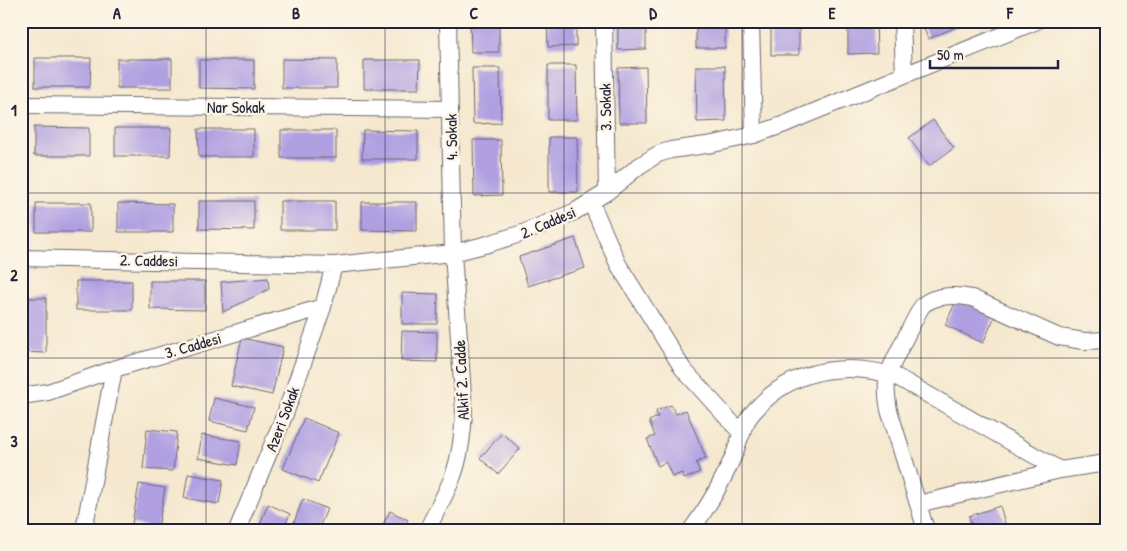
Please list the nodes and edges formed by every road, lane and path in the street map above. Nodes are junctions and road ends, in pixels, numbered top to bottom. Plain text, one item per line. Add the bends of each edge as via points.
1 (448, 21) edge
2 (604, 21) edge
3 (751, 21) edge
4 (902, 21) edge
5 (1037, 21) edge
6 (904, 75) junction
7 (21, 105) edge
8 (450, 109) junction
9 (754, 135) junction
10 (607, 192) junction
11 (591, 202) junction
12 (453, 253) junction
13 (21, 258) edge
14 (334, 265) junction
15 (323, 307) junction
16 (1106, 340) edge
17 (114, 369) junction
18 (888, 374) junction
19 (21, 396) edge
20 (742, 434) junction
21 (1106, 463) edge
22 (1060, 470) junction
23 (918, 504) junction
24 (84, 530) edge
25 (237, 530) edge
26 (427, 530) edge
27 (691, 530) edge
28 (926, 530) edge

1 - 8 street, 4. Sokak
2 - 10 street, 3. Sokak
3 - 9 street
4 - 6 street
5 - 6 street, 2. Caddesi
6 - 9 street, 2. Caddesi
7 - 8 street, Nar Sokak
8 - 12 street, 4. Sokak
9 - 10 street, 2. Caddesi via 658,154
10 - 11 street, 2. Caddesi
11 - 12 street, 2. Caddesi via 523,233
11 - 20 street via 618,264 683,370
12 - 14 street, 2. Caddesi
12 - 26 street, Alkif 2. Cadde via 463,429 453,476
13 - 14 street, 2. Caddesi
14 - 15 street
15 - 17 street, 3. Caddesi
15 - 25 street, Azeri Sokak via 285,414
16 - 18 street via 1060,337 972,298 948,296 922,306
17 - 19 street, 3. Caddesi via 48,392
17 - 24 street
18 - 20 street via 844,368 800,378 784,386 757,408 746,422
18 - 22 street
18 - 23 street via 889,410
20 - 27 street via 728,470
21 - 22 street
22 - 23 street
23 - 28 street

